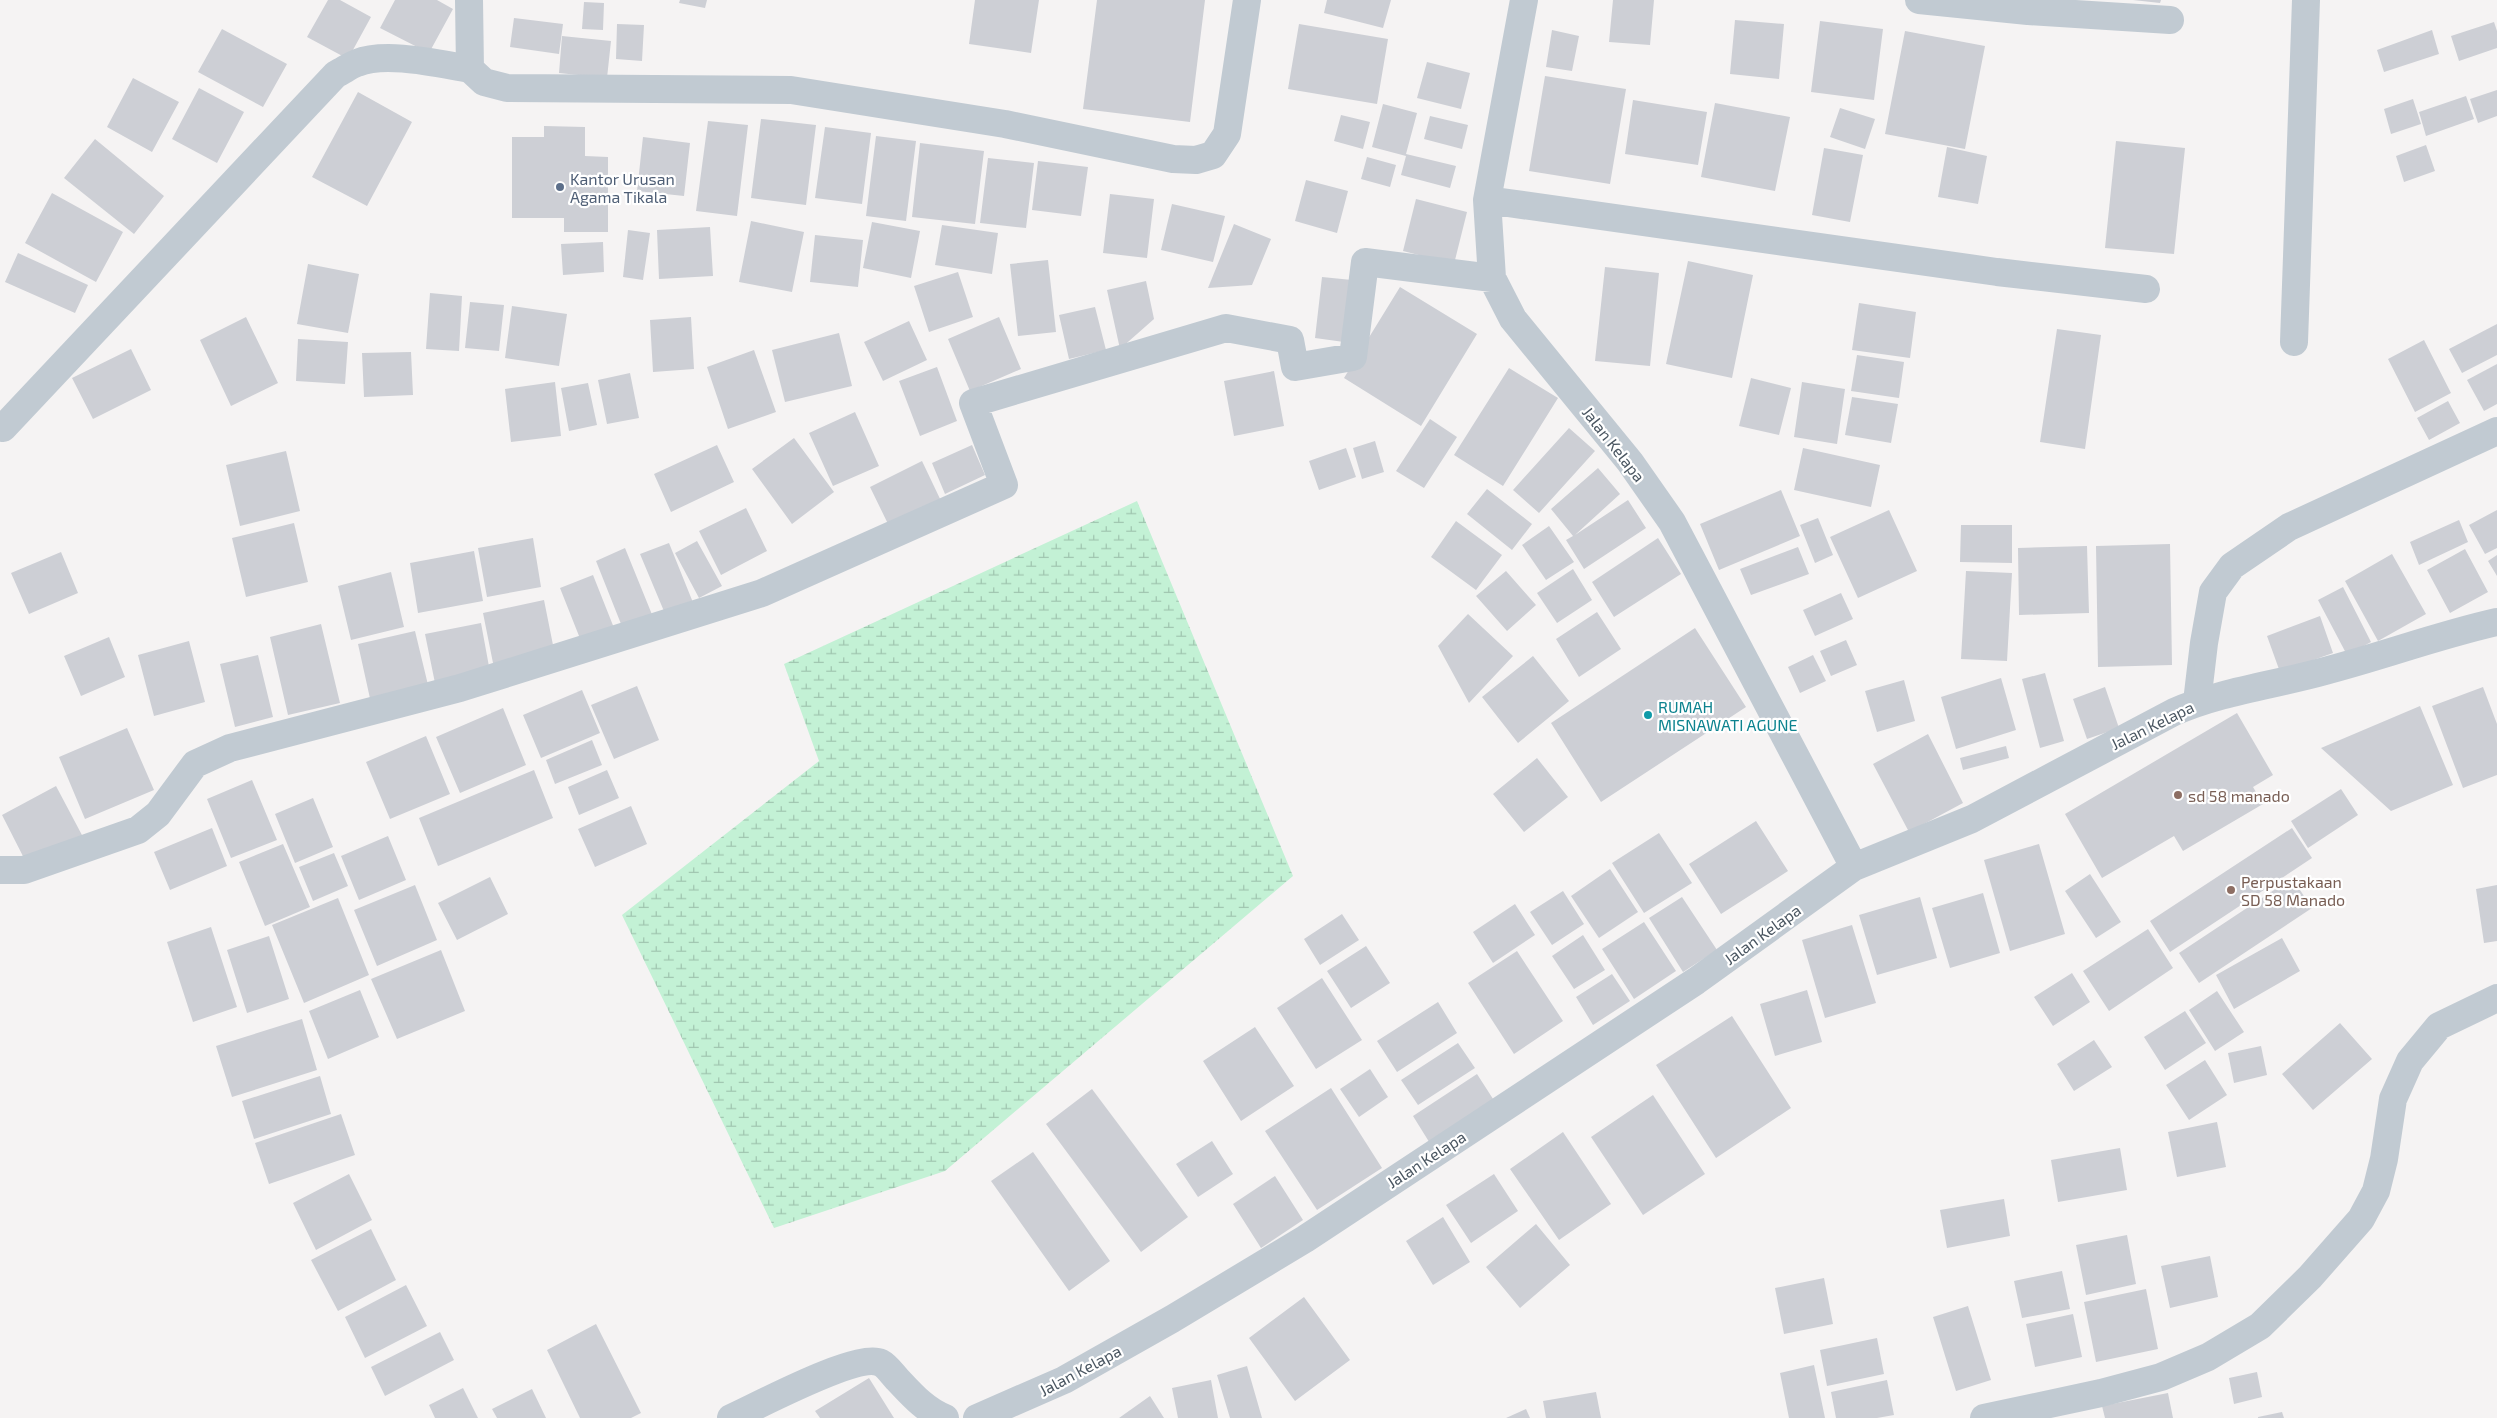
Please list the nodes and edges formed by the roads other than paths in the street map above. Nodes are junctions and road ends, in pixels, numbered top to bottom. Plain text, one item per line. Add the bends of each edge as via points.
1 (469, 0) edge
2 (1247, 0) edge
3 (1524, 0) edge
4 (1919, 0) edge
5 (2306, 0) edge
6 (2170, 20) dead end
7 (470, 69) junction
8 (1487, 200) junction
9 (1492, 278) junction
10 (2146, 288) dead end
11 (2294, 342) dead end
12 (4, 428) dead end
13 (2497, 431) edge
14 (2497, 622) edge
15 (2197, 702) junction
16 (1854, 867) junction
17 (0, 870) edge
18 (2497, 998) edge
19 (731, 1418) edge
20 (945, 1418) edge
21 (977, 1418) edge
22 (1984, 1418) edge

1 - 7 street
2 - 7 street via 1227,134 1213,155 1196,160 1173,159 1005,124 791,90 507,88 484,82
3 - 8 street, Jalan Kelapa
4 - 6 street
5 - 11 street
7 - 12 street via 411,60 378,59 358,62 336,74
8 - 9 street, Jalan Kelapa
8 - 10 street via 1997,272
9 - 16 street, Jalan Kelapa via 1513,319 1630,462 1672,522
9 - 17 street via 1365,262 1353,357 1295,367 1290,340 1226,328 973,403 1004,485 762,593 460,688 230,748 195,764 158,814 138,830 24,870
13 - 15 street via 2289,527 2232,566 2213,592
14 - 15 street, Jalan Kelapa via 2326,671
15 - 16 street, Jalan Kelapa via 1972,819
16 - 21 street, Jalan Kelapa via 1696,981 1305,1239 1064,1380
18 - 22 street via 2439,1026 2410,1061 2393,1099 2376,1190 2361,1219 2310,1277 2260,1326 2208,1357 2161,1377
19 - 20 street via 846,1366 868,1360 882,1363 917,1400

